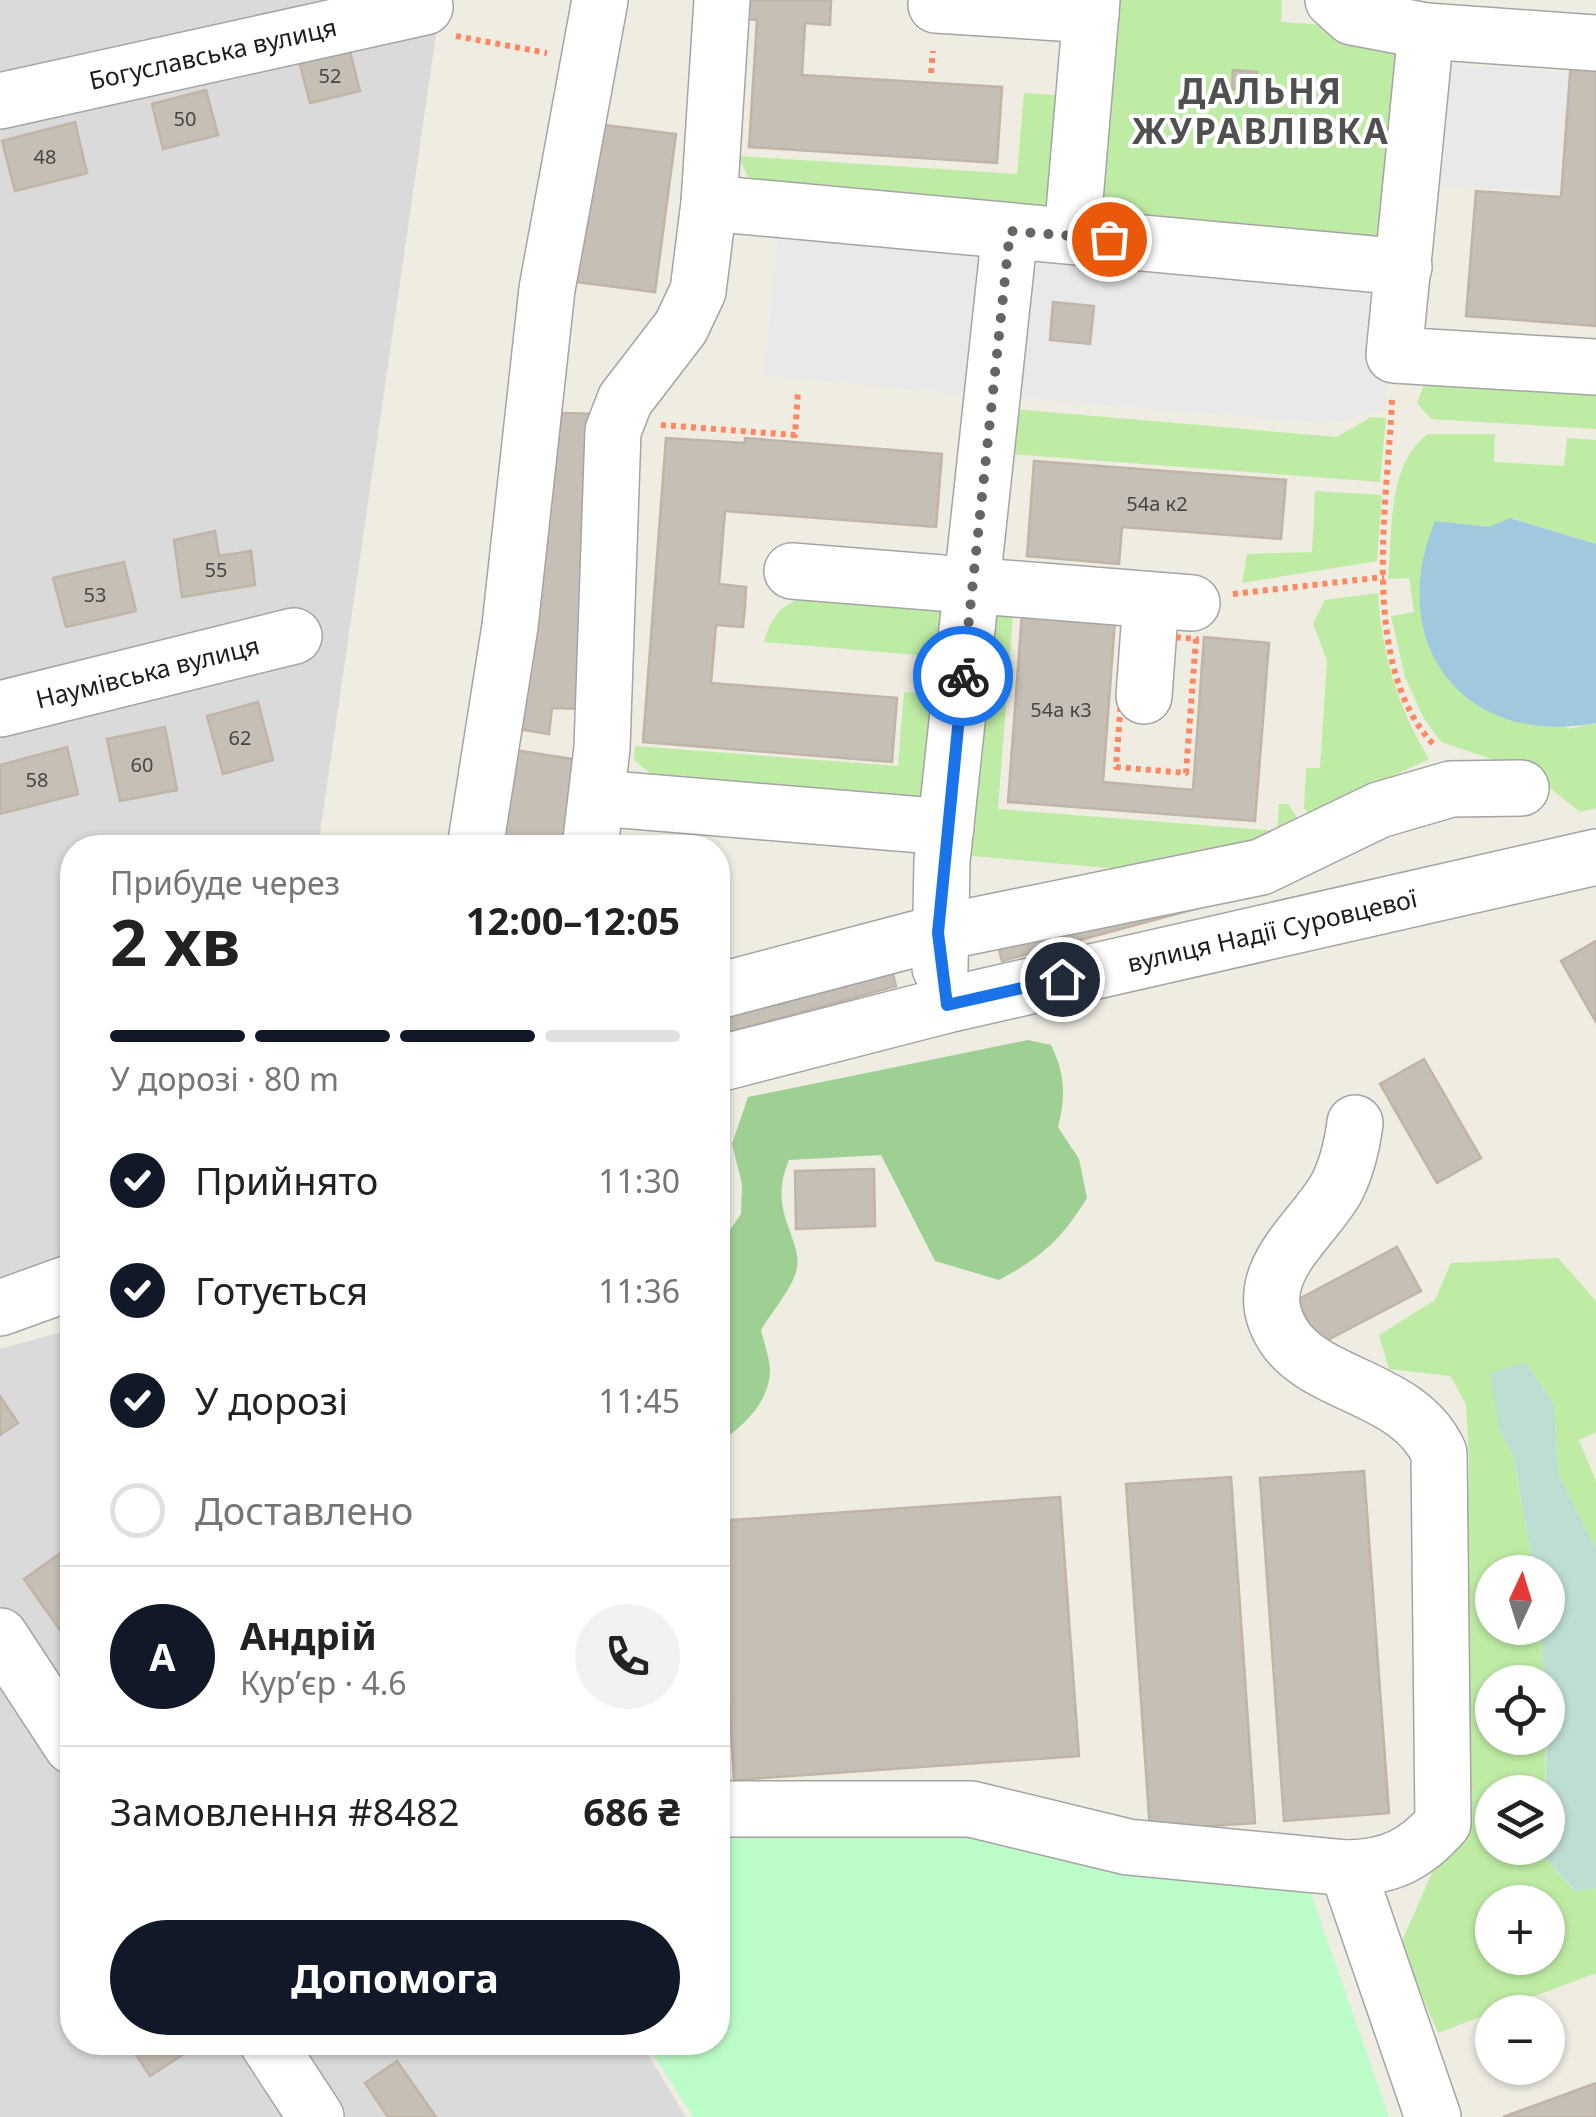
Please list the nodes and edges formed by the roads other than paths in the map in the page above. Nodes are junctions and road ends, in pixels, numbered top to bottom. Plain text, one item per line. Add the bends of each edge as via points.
1 (600, 0) edge
2 (722, 0) edge
3 (1333, 0) edge
4 (936, 5) dead end
5 (425, 7) road end
6 (1092, 8) edge
7 (1426, 31) junction
8 (1596, 44) edge
9 (0, 101) edge
10 (708, 203) junction
11 (1010, 231) junction
12 (1072, 235) junction
13 (1404, 267) junction
14 (1596, 367) edge
15 (792, 571) dead end
16 (972, 586) junction
17 (294, 636) dead end
18 (1144, 696) dead end
19 (0, 709) edge
20 (1521, 788) dead end
21 (594, 823) edge
22 (946, 827) junction
23 (477, 835) edge
24 (1596, 857) edge
25 (938, 933) junction
26 (730, 988) edge
27 (947, 1005) junction
28 (730, 1061) edge
29 (1355, 1122) dead end
30 (60, 1286) edge
31 (0, 1308) edge
32 (0, 1636) edge
33 (60, 1728) edge
34 (730, 1809) edge
35 (1346, 1868) junction
36 (275, 2055) edge
37 (316, 2117) edge
38 (1433, 2117) edge

1 - 23 street via 547,289 510,626
2 - 10 street
3 - 7 street via 1352,17
4 - 6 street
5 - 9 street, Богуславська вулиця
6 - 12 street
7 - 8 street
7 - 13 street
10 - 11 street
10 - 21 street via 693,308 641,374 616,422
11 - 12 street
11 - 16 street
12 - 13 street
13 - 14 street via 1394,355
15 - 16 street
16 - 18 street via 1172,602
16 - 22 street
17 - 19 street, Наумівська вулиця
20 - 25 street via 1451,789 1380,810 1261,867
21 - 22 street
22 - 25 street
24 - 27 street, вулиця Надії Суровцевої
25 - 26 street
25 - 27 street
27 - 28 street, вулиця Надії Суровцевої
29 - 35 street via 1338,1184 1284,1256 1270,1300 1284,1338 1301,1354 1392,1403 1429,1432 1438,1453 1445,1746 1444,1823 1402,1860
30 - 31 street
32 - 33 street
34 - 35 street via 971,1809 1128,1848
35 - 38 street
36 - 37 street

